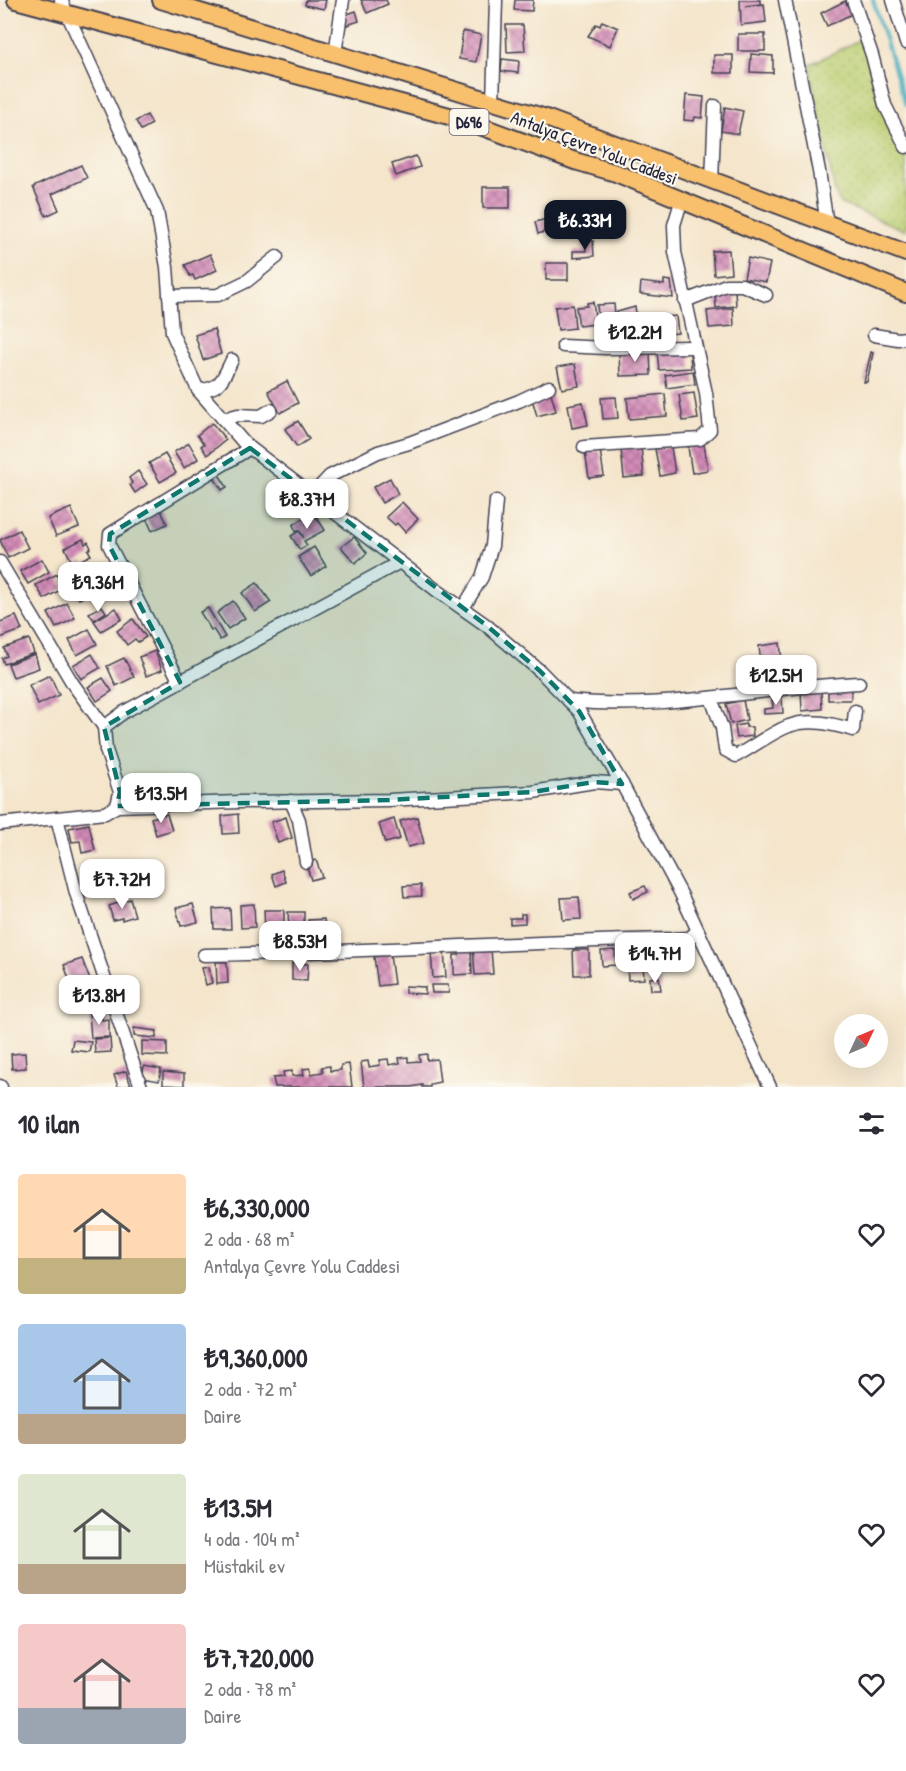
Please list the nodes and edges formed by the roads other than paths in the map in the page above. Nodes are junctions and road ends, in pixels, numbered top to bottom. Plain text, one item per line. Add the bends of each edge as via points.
1 (16, 0) edge
2 (160, 0) edge
3 (343, 0) edge
4 (496, 0) edge
5 (785, 0) edge
6 (853, 0) edge
7 (898, 6) edge
8 (64, 7) edge
9 (906, 43) edge
10 (335, 54) junction
11 (493, 102) junction
12 (715, 106) dead end
13 (906, 147) edge
14 (712, 181) junction
15 (681, 202) junction
16 (827, 224) junction
17 (906, 253) edge
18 (278, 257) dead end
19 (906, 293) edge
20 (766, 295) dead end
21 (169, 296) junction
22 (686, 301) junction
23 (874, 335) dead end
24 (906, 338) edge
25 (563, 346) dead end
26 (695, 347) junction
27 (232, 360) dead end
28 (549, 387) dead end
29 (198, 390) junction
30 (272, 410) dead end
31 (223, 419) junction
32 (584, 447) dead end
33 (250, 448) junction
34 (312, 495) junction
35 (496, 501) dead end
36 (0, 562) edge
37 (400, 562) junction
38 (463, 608) junction
39 (180, 682) junction
40 (859, 683) dead end
41 (711, 698) junction
42 (569, 700) junction
43 (855, 711) dead end
44 (104, 728) junction
45 (622, 784) junction
46 (291, 801) junction
47 (117, 806) junction
48 (57, 818) junction
49 (0, 824) edge
50 (306, 862) dead end
51 (698, 931) junction
52 (204, 955) dead end
53 (141, 1087) edge
54 (770, 1087) edge

1 - 8 highway, Antalya Çevre Yolu Caddesi / D696
2 - 10 highway, Antalya Çevre Yolu Caddesi / D696
3 - 10 street
4 - 11 street
5 - 16 street
6 - 13 street via 885,105
7 - 9 street
8 - 15 highway, Antalya Çevre Yolu Caddesi / D696 via 464,120 616,173
8 - 21 street via 157,211
10 - 11 highway, Antalya Çevre Yolu Caddesi / D696
11 - 14 highway, Antalya Çevre Yolu Caddesi / D696
12 - 14 street
14 - 16 highway, Antalya Çevre Yolu Caddesi / D696
15 - 19 highway, Antalya Çevre Yolu Caddesi / D696
15 - 22 street via 674,225 675,252
16 - 17 highway, Antalya Çevre Yolu Caddesi / D696
18 - 21 street via 248,281 218,295
20 - 22 street via 742,285 726,285
21 - 29 street via 172,333
22 - 26 street
23 - 24 street
25 - 26 street
26 - 32 street via 710,430 700,439
27 - 29 street via 221,383 209,390
28 - 34 street via 362,459 330,476
29 - 31 street
30 - 31 street via 261,416
31 - 33 street
33 - 34 street
33 - 39 street via 110,534 109,545
34 - 37 street
35 - 38 street via 489,557
36 - 44 street
37 - 38 street
37 - 39 street
38 - 42 street
39 - 44 street via 124,712
40 - 41 street
41 - 42 street via 604,705
41 - 43 street via 725,750 736,756 788,726 832,724 853,730
42 - 45 street
44 - 47 street via 106,750 120,792
45 - 46 street via 594,782 533,792 389,801
45 - 51 street
46 - 47 street
46 - 50 street via 299,820
47 - 48 street via 105,813
48 - 49 street
48 - 53 street via 76,893
51 - 52 street via 689,938 674,939
51 - 54 street

